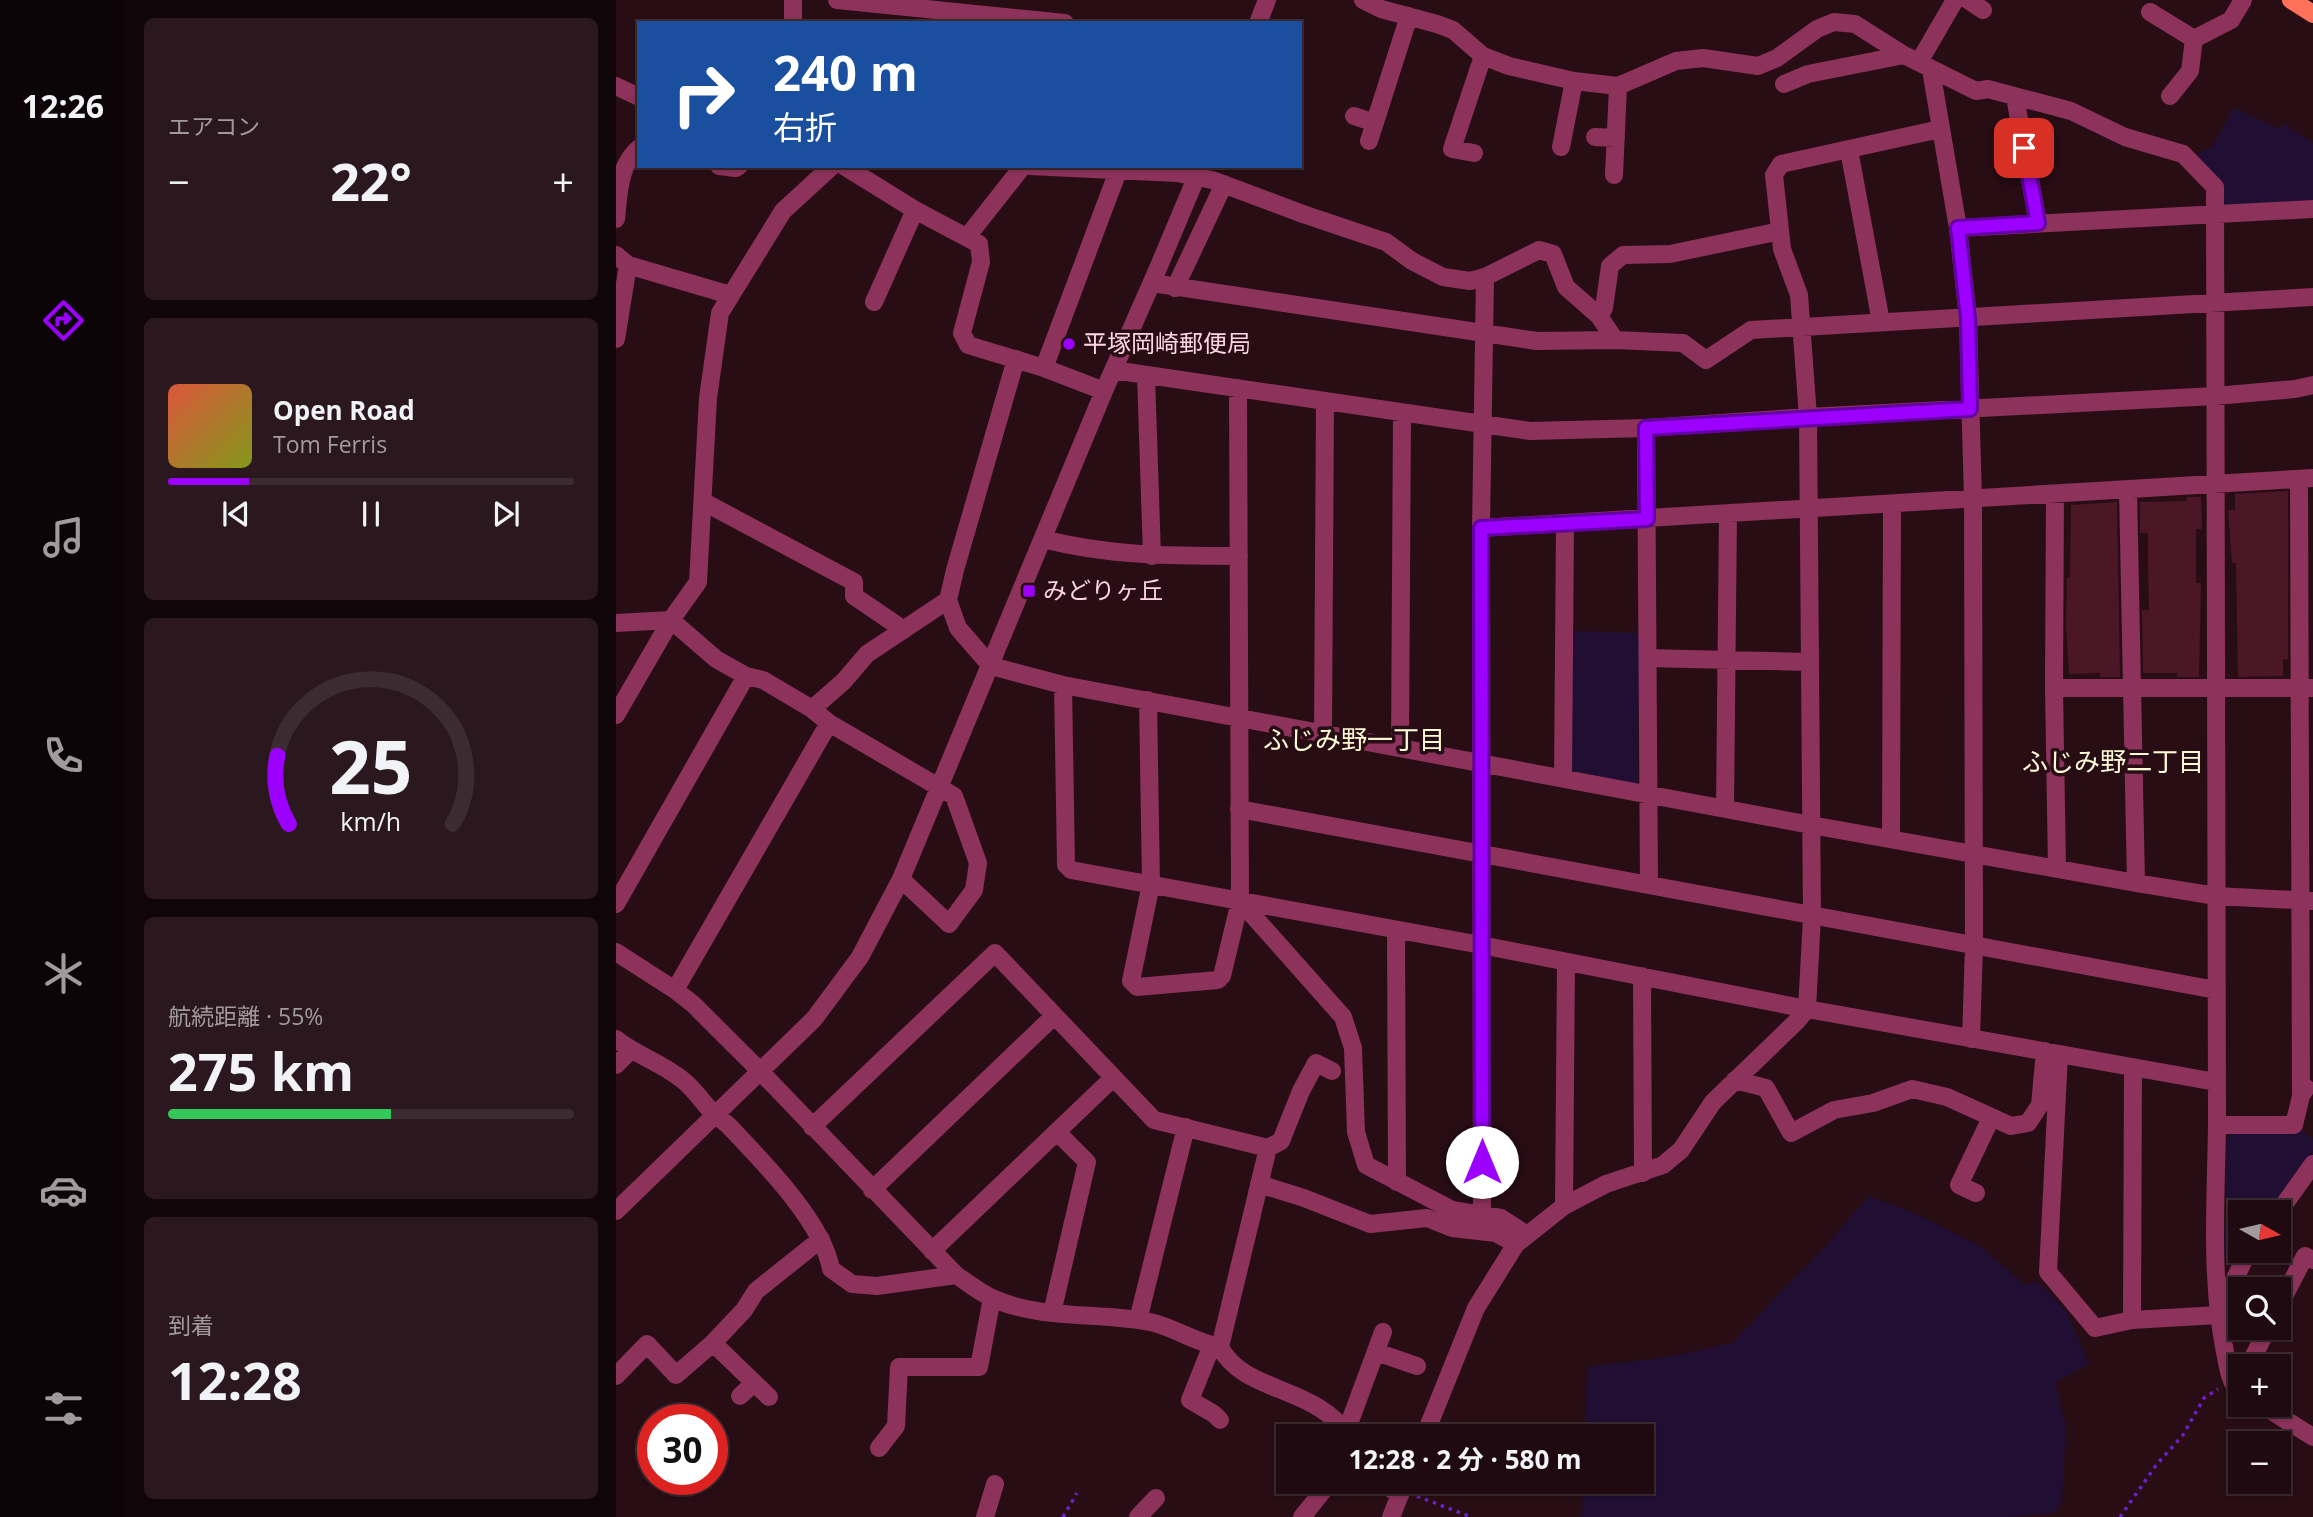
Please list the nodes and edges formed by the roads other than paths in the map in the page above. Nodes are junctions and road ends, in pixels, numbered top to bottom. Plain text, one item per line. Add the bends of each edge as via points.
1 (793, 0) edge
2 (837, 0) edge
3 (1267, 0) edge
4 (1363, 0) edge
5 (1955, 0) edge
6 (2243, 0) edge
7 (2291, 0) edge
8 (2150, 12) dead end
9 (2313, 14) edge
10 (1409, 16) junction
11 (986, 19) edge
12 (793, 21) edge
13 (1026, 21) edge
14 (1259, 21) edge
15 (2194, 39) junction
16 (1483, 56) junction
17 (1918, 62) junction
18 (1574, 81) junction
19 (1784, 84) dead end
20 (616, 86) edge
21 (1618, 86) junction
22 (637, 96) edge
23 (2170, 96) dead end
24 (2015, 97) junction
25 (1354, 116) dead end
26 (1375, 123) junction
27 (1940, 129) junction
28 (1595, 137) dead end
29 (1616, 138) junction
30 (1369, 141) dead end
31 (1561, 148) dead end
32 (1849, 150) junction
33 (636, 153) edge
34 (1474, 153) dead end
35 (830, 168) edge
36 (847, 168) edge
37 (1021, 168) edge
38 (1059, 168) edge
39 (1200, 168) edge
40 (1118, 172) junction
41 (1614, 175) dead end
42 (1224, 184) junction
43 (2313, 209) edge
44 (915, 210) junction
45 (2215, 214) junction
46 (616, 219) edge
47 (2038, 223) junction
48 (1958, 228) junction
49 (1780, 231) junction
50 (967, 237) junction
51 (622, 260) edge
52 (1485, 276) junction
53 (1154, 278) junction
54 (1175, 288) junction
55 (730, 295) junction
56 (2313, 297) edge
57 (874, 302) dead end
58 (2215, 302) junction
59 (1599, 316) junction
60 (1968, 318) junction
61 (1881, 323) junction
62 (1802, 327) junction
63 (1483, 333) junction
64 (616, 339) edge
65 (1615, 340) junction
66 (1016, 359) junction
67 (1044, 368) junction
68 (1113, 370) junction
69 (1146, 375) junction
70 (2313, 385) edge
71 (1238, 388) junction
72 (1104, 391) junction
73 (2215, 396) junction
74 (1325, 401) junction
75 (1970, 409) junction
76 (1402, 412) junction
77 (1808, 417) junction
78 (1482, 424) junction
79 (1646, 428) junction
80 (2306, 479) edge
81 (2215, 484) junction
82 (2128, 491) junction
83 (2055, 495) junction
84 (1973, 500) junction
85 (704, 502) junction
86 (1892, 504) junction
87 (1809, 509) junction
88 (1728, 514) junction
89 (1647, 519) junction
90 (1565, 524) junction
91 (1481, 528) junction
92 (1044, 539) junction
93 (1152, 556) junction
94 (1239, 556) junction
95 (948, 600) junction
96 (671, 620) junction
97 (616, 623) edge
98 (904, 630) junction
99 (1648, 657) junction
100 (1727, 659) junction
101 (1810, 662) junction
102 (991, 666) junction
103 (746, 676) junction
104 (1063, 685) junction
105 (2054, 688) junction
106 (2132, 688) junction
107 (2216, 688) junction
108 (2307, 688) edge
109 (1148, 700) junction
110 (812, 709) junction
111 (616, 715) edge
112 (1239, 717) junction
113 (828, 723) junction
114 (1323, 733) junction
115 (1400, 747) junction
116 (1482, 762) junction
117 (1563, 778) junction
118 (940, 786) junction
119 (1648, 794) junction
120 (1725, 808) junction
121 (1240, 809) junction
122 (1811, 825) junction
123 (1891, 839) junction
124 (1480, 854) junction
125 (1974, 854) junction
126 (2057, 869) junction
127 (901, 879) junction
128 (2136, 883) junction
129 (1151, 884) junction
130 (1649, 885) junction
131 (2216, 896) junction
132 (1240, 901) junction
133 (2307, 901) edge
134 (616, 904) edge
135 (1812, 917) junction
136 (1396, 930) junction
137 (1481, 945) junction
138 (1974, 946) junction
139 (616, 952) edge
140 (1566, 962) junction
141 (1642, 976) junction
142 (675, 990) junction
143 (2216, 990) junction
144 (1807, 1009) junction
145 (1054, 1016) junction
146 (616, 1039) edge
147 (1971, 1039) junction
148 (630, 1051) junction
149 (2052, 1053) junction
150 (616, 1065) edge
151 (2133, 1067) junction
152 (759, 1070) junction
153 (1332, 1071) dead end
154 (2313, 1076) edge
155 (1114, 1078) junction
156 (1735, 1080) junction
157 (2216, 1082) junction
158 (2301, 1096) junction
159 (715, 1115) junction
160 (1991, 1118) junction
161 (2217, 1125) junction
162 (812, 1127) junction
163 (1186, 1127) junction
164 (1057, 1132) junction
165 (1268, 1148) junction
166 (2313, 1164) edge
167 (1643, 1173) junction
168 (1397, 1182) junction
169 (1259, 1184) junction
170 (872, 1190) junction
171 (1976, 1193) dead end
172 (2287, 1200) edge
173 (1564, 1206) junction
174 (616, 1211) edge
175 (1482, 1216) junction
176 (821, 1239) junction
177 (1521, 1240) junction
178 (932, 1251) junction
179 (2313, 1260) edge
180 (2242, 1264) edge
181 (956, 1275) junction
182 (2291, 1283) edge
183 (992, 1298) junction
184 (1052, 1313) junction
185 (2218, 1315) junction
186 (1138, 1320) junction
187 (2132, 1320) junction
188 (1383, 1332) dead end
189 (713, 1343) junction
190 (1216, 1346) junction
191 (1376, 1352) junction
192 (2228, 1354) edge
193 (1417, 1366) dead end
194 (616, 1376) edge
195 (754, 1383) junction
196 (740, 1396) dead end
197 (769, 1397) dead end
198 (2281, 1417) edge
199 (1220, 1420) dead end
200 (1337, 1424) edge
201 (1351, 1424) edge
202 (1429, 1424) edge
203 (2313, 1437) edge
204 (879, 1448) dead end
205 (1320, 1494) edge
206 (1400, 1494) edge
207 (1156, 1499) dead end
208 (1138, 1517) edge
209 (1302, 1517) edge
210 (1391, 1517) edge

1 - 12 street
2 - 11 street
3 - 14 street
4 - 10 street
5 - 17 street
6 - 15 street via 2231,20
7 - 9 main road
8 - 15 street
10 - 16 street via 1453,30
10 - 26 street
11 - 13 street
15 - 23 street via 2190,71
16 - 18 street
16 - 34 street via 1452,149
17 - 19 street via 1808,74
17 - 21 street via 1855,24 1834,22 1758,66 1703,58 1676,61
17 - 24 street via 1976,91 1988,89
17 - 27 street
18 - 21 street
18 - 31 street
20 - 22 street
21 - 29 street
24 - 45 street via 2071,111 2125,137 2183,154 2216,187
24 - 47 street
25 - 26 street
26 - 30 street
27 - 32 street
27 - 48 street
28 - 29 street
29 - 41 street
32 - 49 street via 1781,164 1774,175
32 - 61 street
33 - 46 street via 621,176
35 - 55 street via 783,211
36 - 44 street
37 - 50 street
38 - 40 street
39 - 53 street, bridge
40 - 42 street via 1177,173
40 - 67 street
42 - 52 street via 1386,242 1443,277 1470,281
42 - 54 street
43 - 45 street
44 - 50 street
44 - 57 street
45 - 47 street
45 - 58 street
47 - 48 street
48 - 60 street
49 - 59 street via 1670,254 1623,255 1610,266
49 - 62 street via 1799,295
50 - 66 street via 979,244 981,262 962,333 968,345
51 - 55 street
51 - 64 street
52 - 59 street via 1539,250 1553,254 1566,287
52 - 63 street
53 - 54 street
53 - 68 street
54 - 63 street
55 - 85 street via 720,313 708,398
56 - 58 street
58 - 60 street
58 - 73 street
59 - 65 street
60 - 61 street
60 - 75 street
61 - 62 street
62 - 65 street via 1751,330 1706,360 1683,343
62 - 77 street
63 - 65 street via 1537,341
63 - 78 street
66 - 67 street
66 - 95 street
67 - 72 street
68 - 69 street
68 - 72 street
69 - 71 street
69 - 93 street
70 - 73 street
71 - 74 street
71 - 94 street
72 - 92 street
73 - 75 street
73 - 81 street
74 - 76 street
74 - 114 street
75 - 77 street
75 - 84 street
76 - 78 street
76 - 115 street
77 - 79 street
77 - 87 street
78 - 79 street via 1531,430
78 - 91 street
79 - 89 street
80 - 81 street
80 - 108 street
81 - 82 street
81 - 107 street
82 - 83 street
82 - 106 street
83 - 84 street
83 - 105 street
84 - 86 street
84 - 125 street
85 - 96 street via 698,582
85 - 98 street via 854,582 854,596
86 - 87 street
86 - 123 street
87 - 88 street
87 - 101 street
88 - 89 street
88 - 100 street
89 - 90 street
89 - 99 street
90 - 91 street
90 - 117 street
91 - 116 street
92 - 93 street
92 - 102 street
93 - 94 street
94 - 112 street
95 - 98 street
95 - 102 street via 958,628
96 - 97 street
96 - 103 street via 716,659
96 - 111 street
98 - 110 street via 867,654
99 - 100 street
99 - 119 street
100 - 101 street
100 - 120 street
101 - 122 street
102 - 104 street
102 - 118 street
103 - 110 street via 763,680
103 - 134 street
104 - 109 street
104 - 129 street via 1066,865 1071,870
105 - 106 street
105 - 126 street
106 - 107 street
106 - 128 street
107 - 108 street
107 - 131 street
108 - 133 street
109 - 112 street
109 - 129 street
110 - 113 street
112 - 114 street
112 - 121 street
113 - 118 street
113 - 142 street
114 - 115 street
115 - 116 street
116 - 117 street
116 - 124 street
117 - 119 street
118 - 127 street
118 - 127 street via 954,796 978,863 974,890 949,924
119 - 120 street
119 - 130 street
120 - 122 street
121 - 124 street
121 - 132 street
122 - 123 street
122 - 135 street
123 - 125 street
124 - 130 street
124 - 137 street
125 - 126 street
125 - 138 street
126 - 128 street
127 - 152 street via 860,957 814,1019
128 - 131 street
129 - 132 street
129 - 132 street via 1131,981 1137,987 1218,980
130 - 135 street
131 - 133 street
131 - 143 street
132 - 136 street
132 - 168 street via 1343,1017 1353,1048 1356,1132 1366,1165
133 - 158 street
135 - 138 street
135 - 144 street
136 - 137 street
136 - 168 street
137 - 140 street
137 - 175 street
138 - 143 street
138 - 147 street
139 - 142 street
140 - 141 street
140 - 173 street
141 - 144 street
141 - 167 street
142 - 152 street
143 - 157 street
144 - 147 street
144 - 156 street
145 - 155 street
145 - 162 street via 995,953
145 - 170 street
146 - 148 street
147 - 149 street
148 - 150 street
148 - 159 street via 649,1057 685,1081
149 - 151 street
149 - 160 street via 2040,1105 2028,1124 2011,1126
149 - 187 street via 2048,1272 2095,1328
151 - 157 street
151 - 187 street
152 - 159 street
152 - 162 street
153 - 165 street via 1316,1063 1281,1142
154 - 158 street
155 - 163 street via 1154,1120
155 - 164 street
156 - 160 street via 1766,1088 1791,1133 1834,1110 1912,1089 1947,1097
156 - 167 street via 1713,1102 1681,1150 1663,1165
157 - 161 street
158 - 161 street via 2294,1125
159 - 174 street
159 - 176 street via 786,1189
160 - 171 street via 1959,1185
161 - 185 street
162 - 170 street
163 - 165 street
163 - 186 street
164 - 178 street
164 - 184 street via 1087,1162
165 - 169 street
166 - 172 street
167 - 173 street via 1606,1184
168 - 175 street via 1452,1210
169 - 177 street via 1370,1224 1427,1218 1452,1228
169 - 190 street
170 - 178 street
173 - 177 street
175 - 177 street via 1501,1218
176 - 181 street via 831,1269 852,1284 877,1286
176 - 189 street via 756,1291
177 - 202 street via 1476,1308
178 - 181 street
179 - 182 street via 2305,1256
180 - 185 street
181 - 183 street
183 - 184 street
183 - 204 street via 979,1374 900,1367 891,1407 896,1426
184 - 186 street
185 - 187 street
185 - 192 street
186 - 190 street
188 - 191 street
189 - 194 street via 676,1375 647,1344
189 - 195 street
190 - 199 street via 1190,1401
190 - 200 street via 1253,1379 1298,1395 1322,1408
191 - 193 street
191 - 201 street
195 - 196 street
195 - 197 street
198 - 203 street
205 - 209 street
206 - 210 street
207 - 208 street

